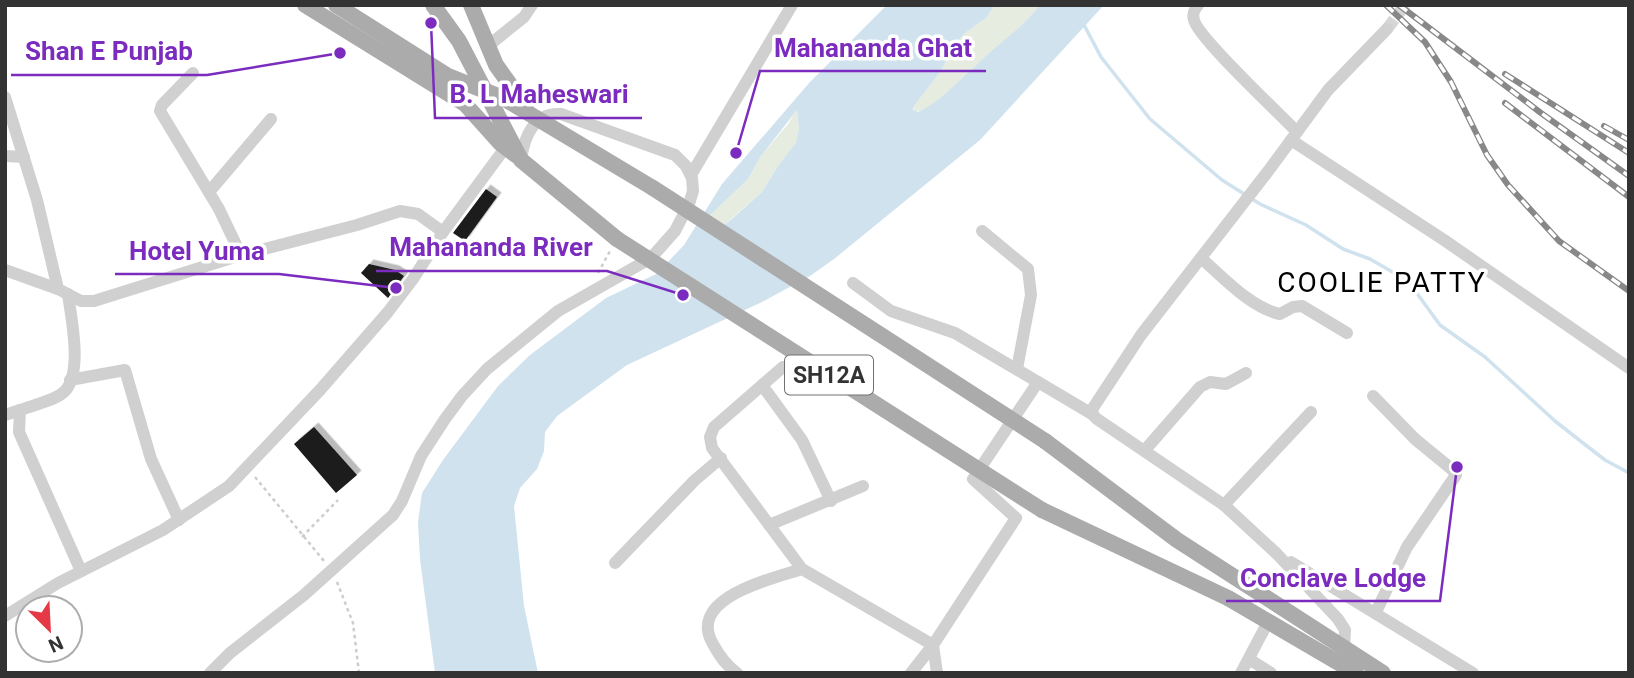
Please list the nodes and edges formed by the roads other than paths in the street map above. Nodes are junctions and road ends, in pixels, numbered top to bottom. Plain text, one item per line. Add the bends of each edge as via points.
1 (305, 5) edge
2 (336, 5) edge
3 (433, 5) edge
4 (471, 5) edge
5 (532, 5) edge
6 (542, 5) edge
7 (792, 5) edge
8 (1198, 5) edge
9 (524, 17) junction
10 (1387, 29) tunnel mouth
11 (488, 46) junction
12 (496, 65) junction
13 (193, 73) dead end
14 (482, 88) junction
15 (5, 97) edge
16 (466, 104) junction
17 (271, 119) dead end
18 (538, 120) junction
19 (1294, 136) junction
20 (505, 148) junction
21 (5, 156) edge
22 (24, 157) junction
23 (521, 160) junction
24 (691, 175) junction
25 (209, 192) junction
26 (982, 231) dead end
27 (443, 232) junction
28 (241, 255) junction
29 (1202, 259) junction
30 (5, 270) edge
31 (853, 283) dead end
32 (63, 292) junction
33 (1347, 333) dead end
34 (783, 367) dead end
35 (1629, 368) edge
36 (1017, 369) junction
37 (1246, 373) dead end
38 (70, 380) junction
39 (1038, 382) junction
40 (762, 384) junction
41 (1373, 396) dead end
42 (20, 410) junction
43 (1311, 412) dead end
44 (1093, 414) junction
45 (5, 415) edge
46 (1145, 450) junction
47 (721, 458) junction
48 (863, 486) dead end
49 (831, 501) junction
50 (1224, 505) junction
51 (179, 520) junction
52 (769, 524) junction
53 (1277, 554) junction
54 (615, 563) dead end
55 (802, 569) junction
56 (81, 571) junction
57 (1376, 612) junction
58 (5, 616) edge
59 (1269, 620) junction
60 (933, 645) junction
61 (1344, 648) junction
62 (1249, 659) junction
63 (211, 673) edge
64 (737, 673) edge
65 (911, 673) edge
66 (937, 673) edge
67 (1241, 673) edge
68 (1271, 673) edge
69 (1356, 673) edge
70 (1383, 673) edge
71 (1473, 673) edge

1 - 16 main road
2 - 14 main road via 449,75
3 - 14 main road, SH12A via 459,41
4 - 11 main road, SH12A
5 - 9 street
6 - 9 street
7 - 24 street
8 - 19 street via 1193,19 1205,38
9 - 11 street
10 - 19 street via 1328,90
11 - 12 main road, SH12A
12 - 14 main road
12 - 18 main road, SH12A
13 - 25 street via 160,111
14 - 16 main road
14 - 18 main road
14 - 23 main road, SH12A
15 - 22 street
16 - 20 main road
17 - 25 street
18 - 23 street via 527,136
18 - 24 street via 561,114 631,137 675,155
18 - 61 main road, SH12A, bridge via 653,188 1045,441 1187,547
19 - 29 street
19 - 35 street
20 - 23 main road
20 - 27 street
21 - 22 street
22 - 32 street
23 - 59 main road, SH12A, bridge via 617,239 1042,510
24 - 63 street via 689,204 659,250 643,264 558,311 487,369 462,396 421,456 393,514
25 - 28 street
26 - 36 street via 1028,269 1031,295
27 - 28 street via 406,210
27 - 51 street via 388,312 320,390 221,492
28 - 32 street via 101,300 87,302
29 - 33 street via 1268,310 1280,314 1302,306
29 - 44 street via 1141,335
30 - 32 street
31 - 36 street via 891,311 955,333
32 - 38 street via 74,343
34 - 40 street
36 - 39 street
37 - 46 street via 1226,384 1210,382 1199,387
38 - 42 street via 63,393
38 - 51 street via 125,370 151,459
39 - 44 street
39 - 60 street via 973,480 1016,518
40 - 47 street via 714,427 709,437
40 - 49 street via 802,440
41 - 57 street via 1456,475 1407,547
42 - 45 street
42 - 56 street via 19,432
43 - 50 street
44 - 46 street
46 - 50 street
47 - 52 street
47 - 54 street
48 - 49 street
49 - 52 street
50 - 53 street
51 - 56 street
52 - 55 street
53 - 57 street
53 - 61 street via 1338,619 1345,630
55 - 60 street
55 - 64 street via 732,593 709,618 708,635
56 - 58 street
57 - 71 street
59 - 62 street
59 - 69 main road, SH12A
60 - 65 street
60 - 66 street
61 - 70 main road, SH12A
62 - 67 street
62 - 68 street

